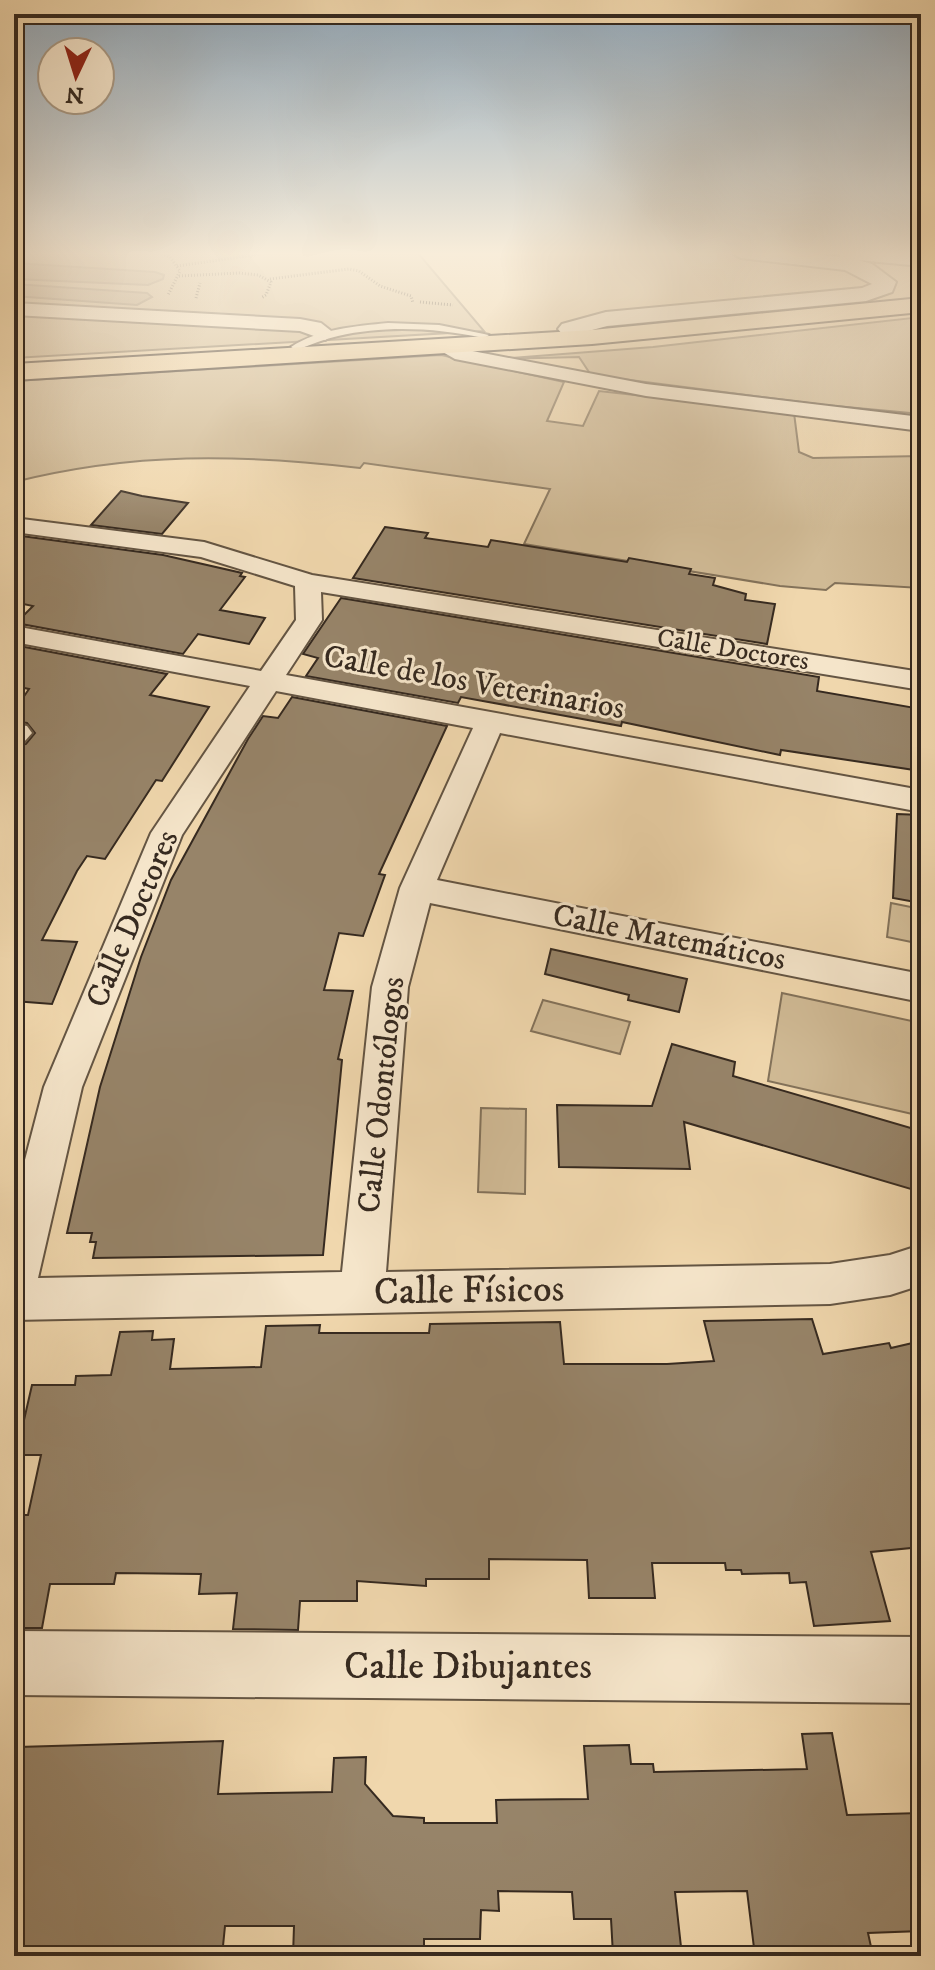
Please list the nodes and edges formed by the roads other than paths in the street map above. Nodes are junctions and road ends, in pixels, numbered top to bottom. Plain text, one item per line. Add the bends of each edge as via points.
1 (303, 344) edge
2 (344, 344) edge
3 (485, 344) edge
4 (296, 347) junction
5 (444, 347) junction
6 (14, 362) edge
7 (14, 372) edge
8 (921, 424) edge
9 (14, 525) edge
10 (308, 582) junction
11 (14, 634) edge
12 (921, 681) edge
13 (266, 682) junction
14 (490, 723) junction
15 (921, 801) edge
16 (417, 888) junction
17 (921, 988) edge
18 (921, 1265) edge
19 (14, 1286) edge
20 (362, 1293) junction
21 (14, 1299) edge
22 (14, 1663) edge
23 (921, 1670) edge

1 - 4 lane
2 - 4 main road
3 - 5 main road
4 - 6 main road
5 - 7 main road
5 - 8 street via 462,355 646,390
9 - 10 street, Calle Doctores via 204,550
10 - 12 street, Calle Doctores
10 - 13 street, Calle Doctores via 309,620
11 - 13 street, Calle de los Veterinarios
13 - 14 street, Calle de los Veterinarios
13 - 19 street, Calle Doctores via 167,833 63,1087
14 - 15 street, Calle de los Veterinarios
14 - 16 street, Calle Odontólogos
16 - 17 street, Calle Matemáticos
16 - 20 street, Calle Odontólogos via 390,987
18 - 20 street, Calle Físicos via 830,1284
20 - 21 street, Calle Físicos
22 - 23 street, Calle Dibujantes

